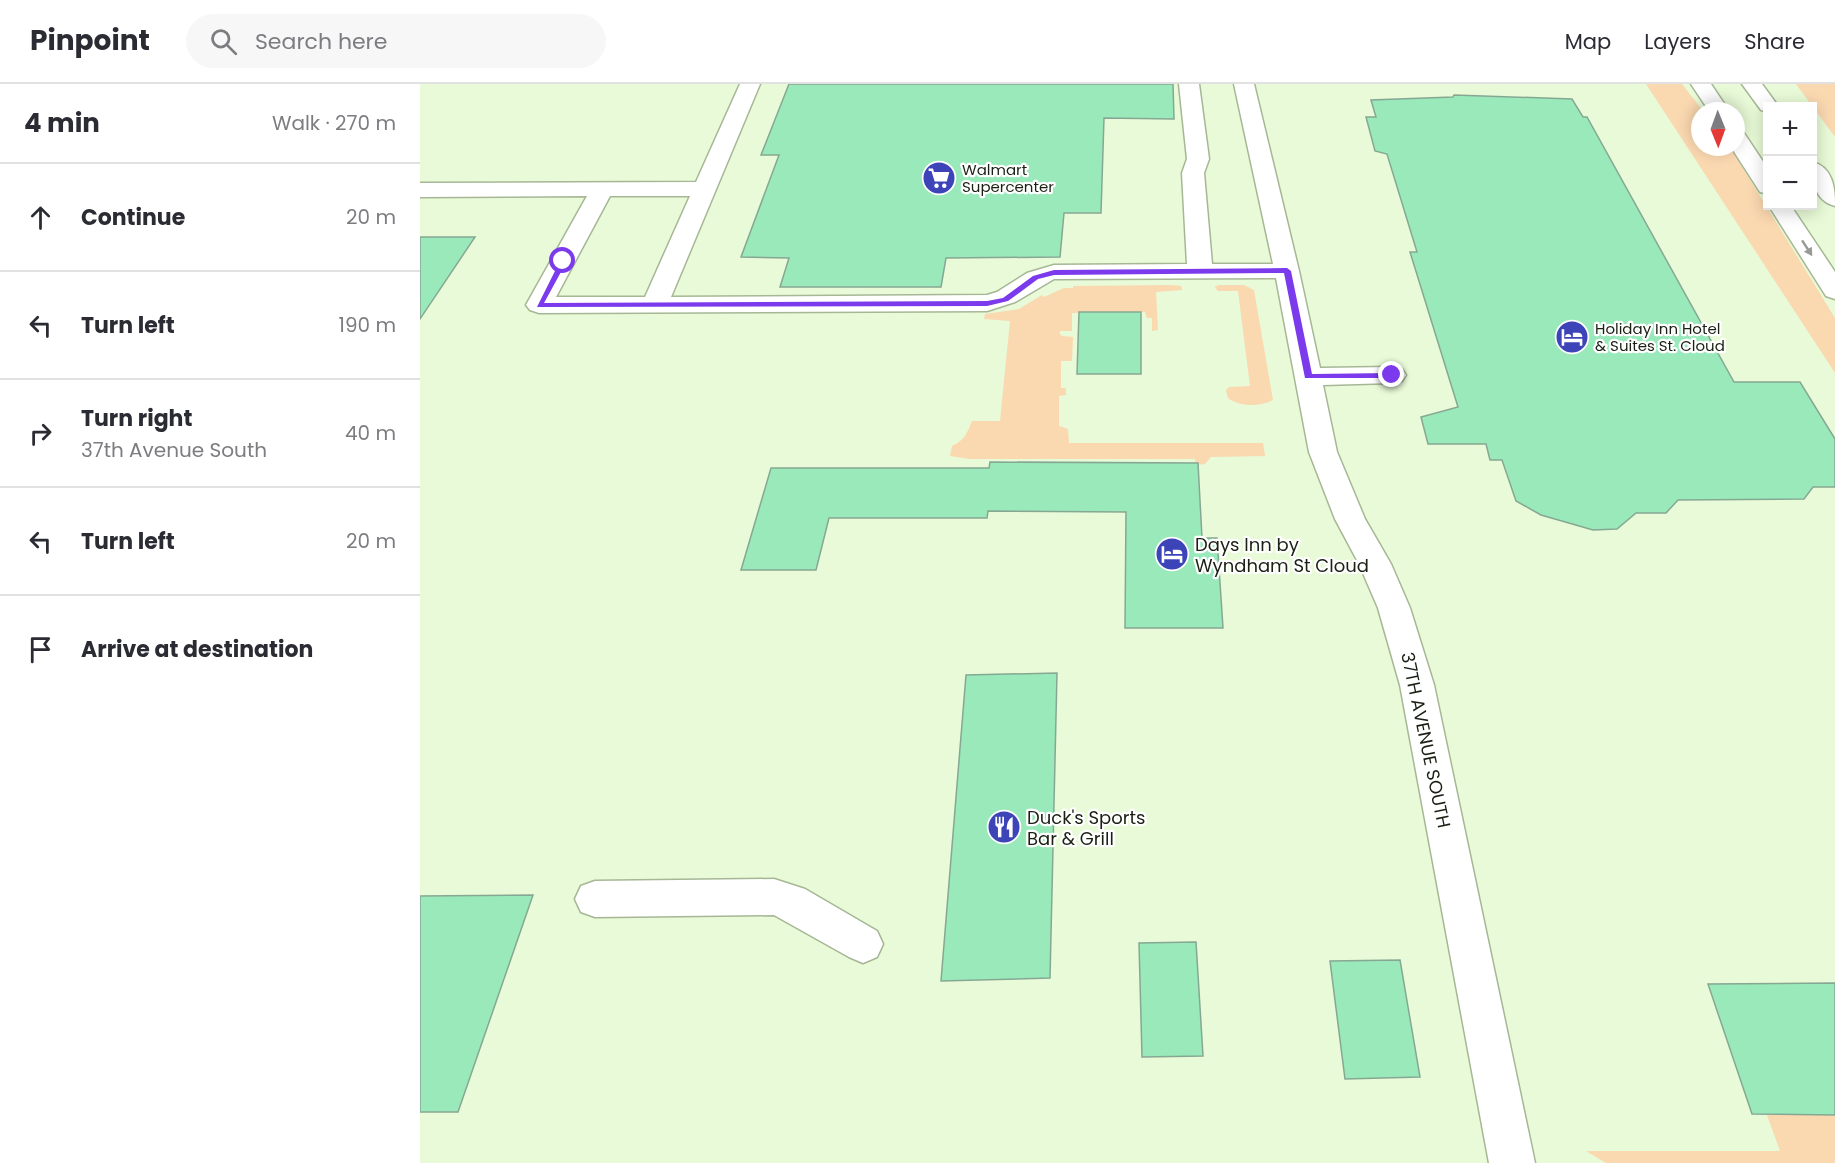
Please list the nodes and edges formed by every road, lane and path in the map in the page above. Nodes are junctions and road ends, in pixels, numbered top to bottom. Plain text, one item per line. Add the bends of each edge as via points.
1 (750, 84) edge
2 (1189, 84) edge
3 (1244, 84) edge
4 (1701, 84) edge
5 (1752, 84) edge
6 (1713, 102) edge
7 (1765, 102) edge
8 (1745, 152) edge
9 (1817, 175) edge
10 (1763, 181) edge
11 (602, 189) junction
12 (705, 189) junction
13 (420, 190) edge
14 (1835, 199) edge
15 (1783, 210) edge
16 (1200, 271) junction
17 (1287, 271) junction
18 (1835, 291) edge
19 (655, 304) junction
20 (1392, 375) dead end
21 (1308, 377) junction
22 (595, 899) dead end
23 (862, 944) dead end
24 (1512, 1163) edge

1 - 12 main road
2 - 16 main road via 1198,159 1193,173
3 - 17 main road, 37TH AVENUE SOUTH
4 - 6 main road
5 - 7 main road
8 - 10 main road
9 - 14 main road
11 - 12 main road
11 - 13 main road
11 - 19 main road via 539,305
12 - 19 main road
15 -> 18 main road
16 - 17 main road
16 - 19 main road via 1046,273 1006,299 987,303
17 - 21 main road, 37TH AVENUE SOUTH
20 - 21 main road
21 - 24 main road, 37TH AVENUE SOUTH via 1327,466 1394,608 1418,685
22 - 23 main road via 774,897 790,902

